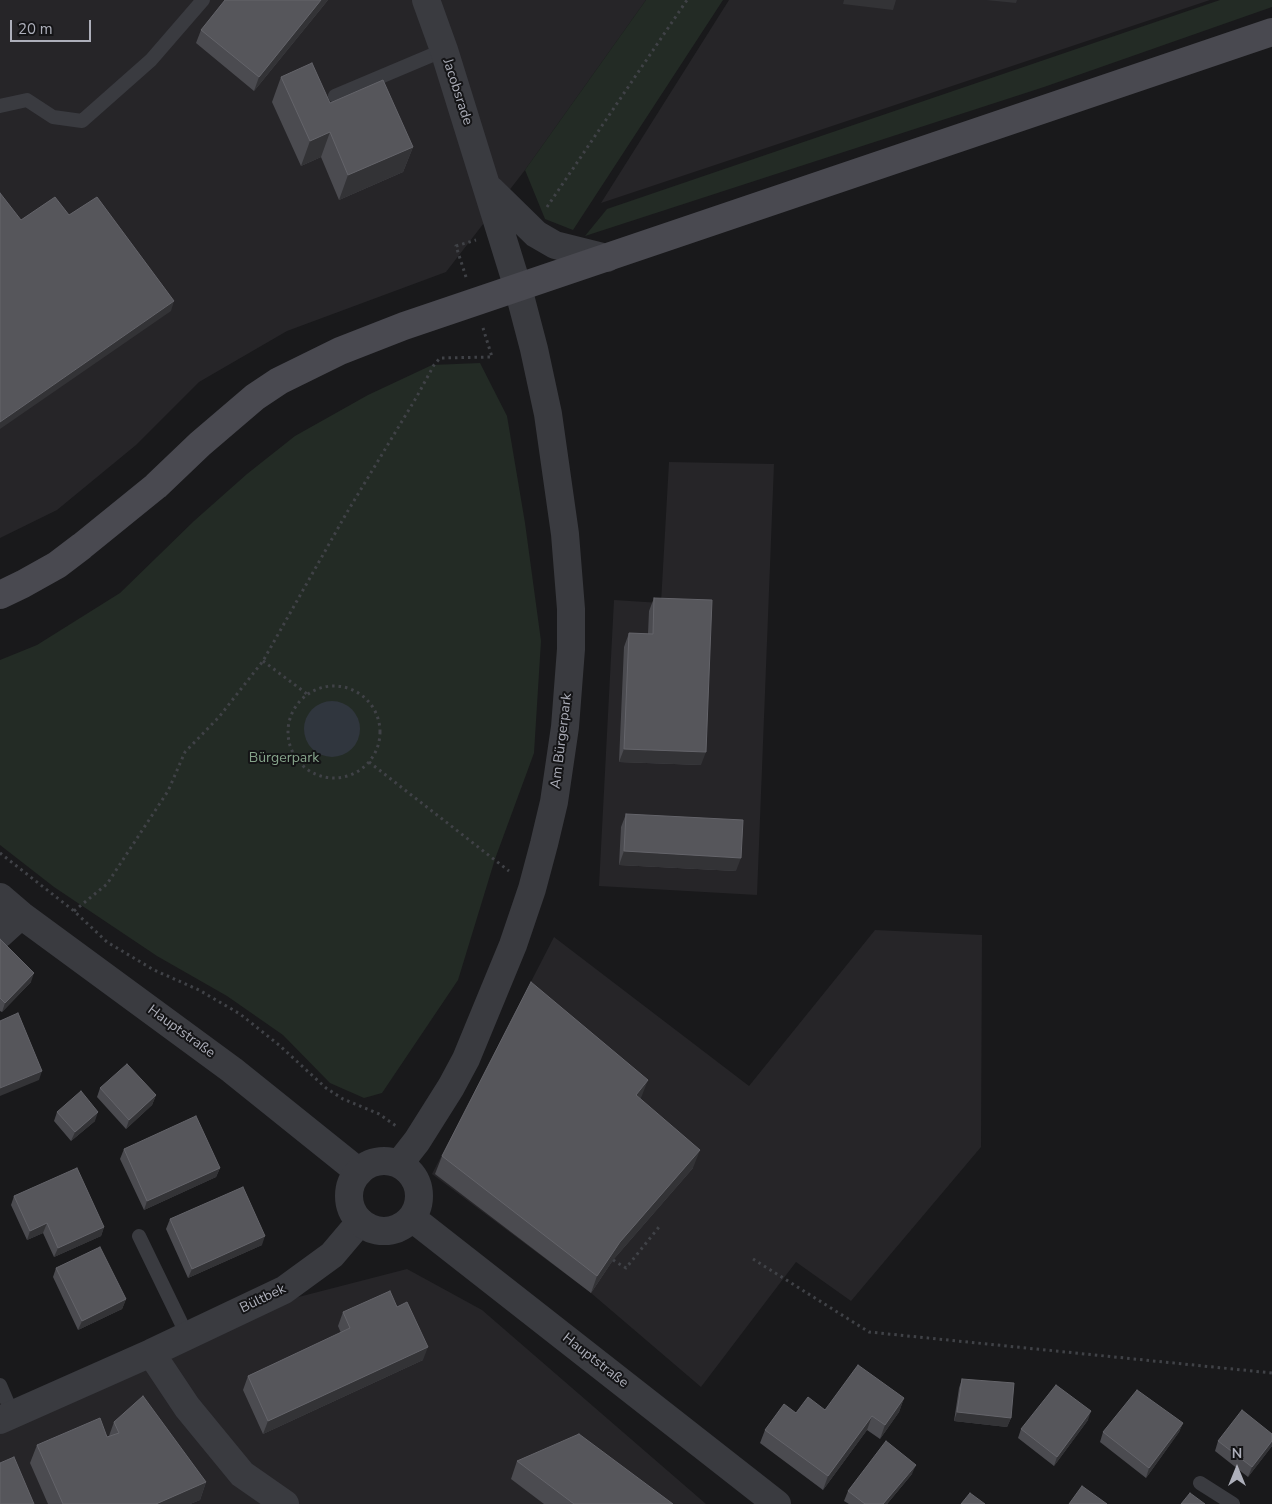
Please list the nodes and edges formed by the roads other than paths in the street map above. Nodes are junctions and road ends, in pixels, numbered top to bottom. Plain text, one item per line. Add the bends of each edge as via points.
1 (203, 0) edge
2 (426, 0) edge
3 (1272, 32) edge
4 (444, 50) junction
5 (335, 96) dead end
6 (0, 106) edge
7 (513, 228) junction
8 (607, 258) junction
9 (518, 288) junction
10 (0, 595) edge
11 (0, 897) edge
12 (21, 915) junction
13 (0, 934) edge
14 (399, 1164) junction
15 (358, 1172) junction
16 (412, 1218) junction
17 (360, 1222) junction
18 (139, 1236) dead end
19 (187, 1335) junction
20 (151, 1353) junction
21 (0, 1386) edge
22 (6, 1416) edge
23 (1200, 1483) dead end
24 (285, 1504) edge
25 (778, 1504) edge
26 (1233, 1504) edge

1 - 6 lane via 151,60 82,121 53,117 27,100
2 - 4 street, Jacobsrade
3 - 8 main road
4 - 5 lane
4 - 7 street, Jacobsrade via 487,185
7 - 8 street via 536,234 555,245
7 - 9 street, Jacobsrade
8 - 9 main road
9 - 10 main road via 340,351 280,381 236,412 156,486 82,546 57,565
9 - 14 street, Am Bürgerpark via 548,414 566,534 571,609 569,689 562,753 554,802 532,889 513,945 466,1059 417,1141
11 - 12 street, Hauptstraße
12 - 13 street
12 - 15 street, Hauptstraße via 232,1070
14 - 15 street via 377,1162
14 - 16 street via 412,1175 420,1192
15 - 17 street via 350,1197 352,1211
16 - 17 street via 390,1231 371,1229
16 - 25 street, Hauptstraße
17 - 19 street, Bültbek via 332,1255 284,1290
18 - 19 lane
19 - 20 street, Bültbek
20 - 22 street, Bültbek
20 - 24 street via 187,1407 242,1474
21 - 22 lane
23 - 26 lane

